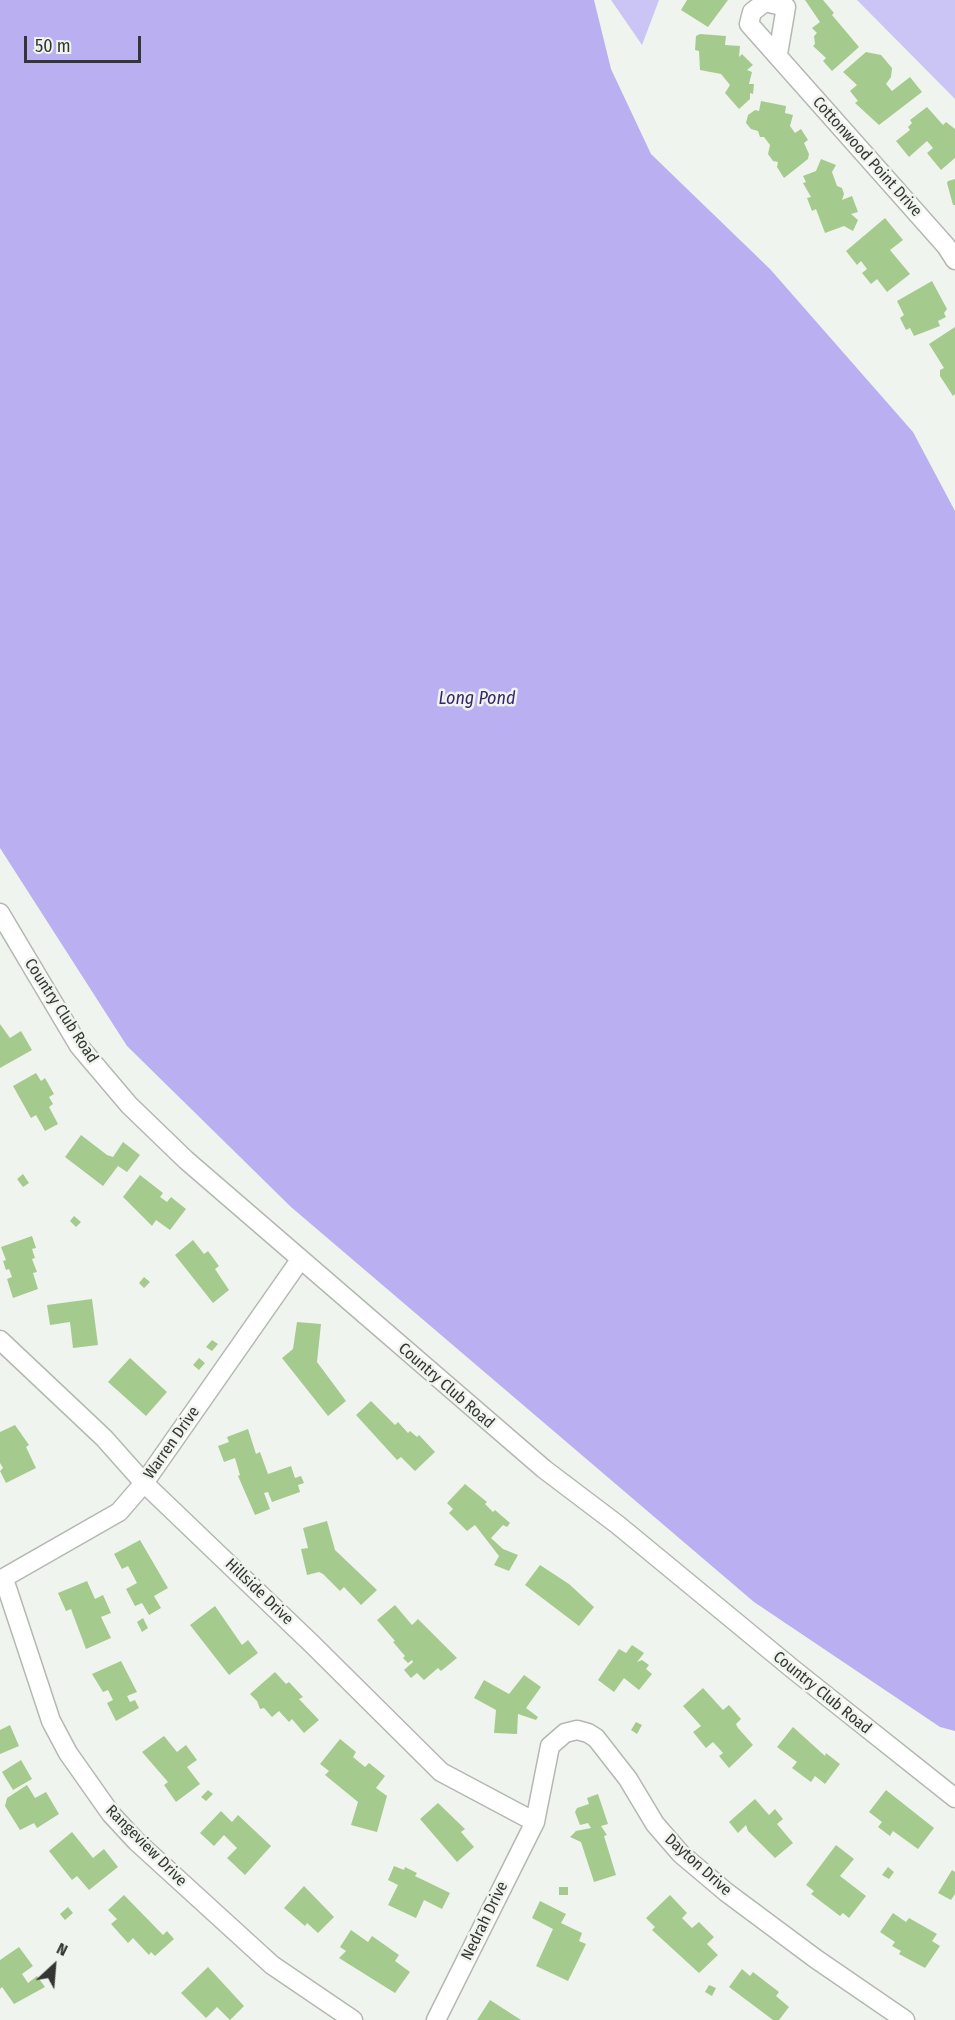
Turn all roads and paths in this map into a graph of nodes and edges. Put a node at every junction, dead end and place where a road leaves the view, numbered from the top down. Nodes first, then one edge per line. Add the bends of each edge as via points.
1 (778, 54) dead end
2 (955, 260) edge
3 (0, 913) edge
4 (300, 1260) junction
5 (0, 1340) edge
6 (144, 1483) junction
7 (2, 1580) edge
8 (955, 1798) edge
9 (535, 1822) junction
10 (353, 2020) edge
11 (436, 2020) edge
12 (905, 2020) edge

1 - 2 street, Cottonwood Point Drive
3 - 4 street, Country Club Road via 79,1046 129,1105
4 - 6 street, Warren Drive
4 - 8 street, Country Club Road via 544,1469
5 - 6 street, Hillside Drive via 104,1438
6 - 7 street, Warren Drive via 119,1512
6 - 9 street, Hillside Drive via 441,1773
7 - 10 street, Rangeview Drive via 51,1721 111,1814 272,1965
9 - 11 street, Nedrah Drive
9 - 12 street, Dayton Drive via 550,1746 565,1732 588,1733 628,1779 655,1824 681,1854 816,1959

